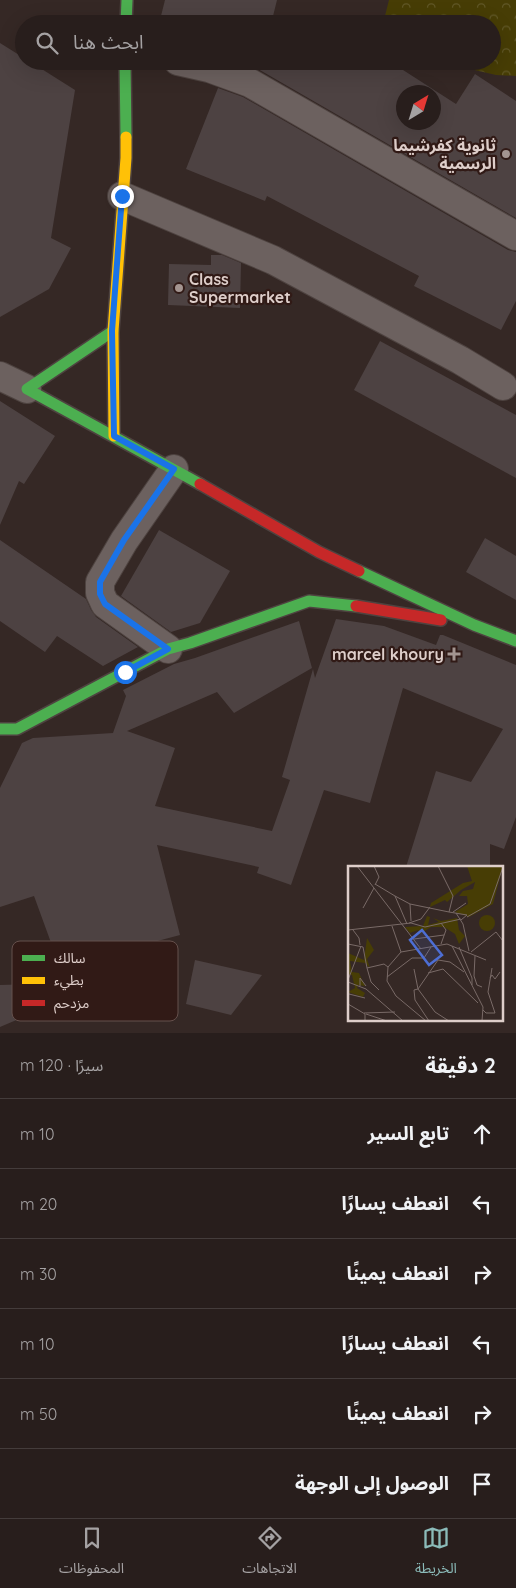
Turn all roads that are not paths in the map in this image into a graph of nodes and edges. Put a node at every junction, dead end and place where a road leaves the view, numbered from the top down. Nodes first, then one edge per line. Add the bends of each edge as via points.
1 (126, 0) edge
2 (126, 15) edge
3 (125, 70) edge
4 (214, 70) edge
5 (122, 196) junction
6 (516, 236) edge
7 (112, 331) junction
8 (0, 376) edge
9 (503, 386) dead end
10 (27, 389) junction
11 (114, 436) junction
12 (174, 469) junction
13 (474, 625) junction
14 (516, 641) edge
15 (168, 649) junction
16 (0, 729) edge

1 - 2 street
3 - 5 street via 126,158
4 - 6 street via 250,83
5 - 7 street
5 - 9 street via 273,260
7 - 10 street
7 - 11 street
8 - 10 street
10 - 11 street
11 - 12 street
12 - 13 street via 319,552
12 - 15 street via 124,540 100,582 100,594 105,604
13 - 14 street
13 - 15 street via 369,607 309,601
15 - 16 street via 17,729

